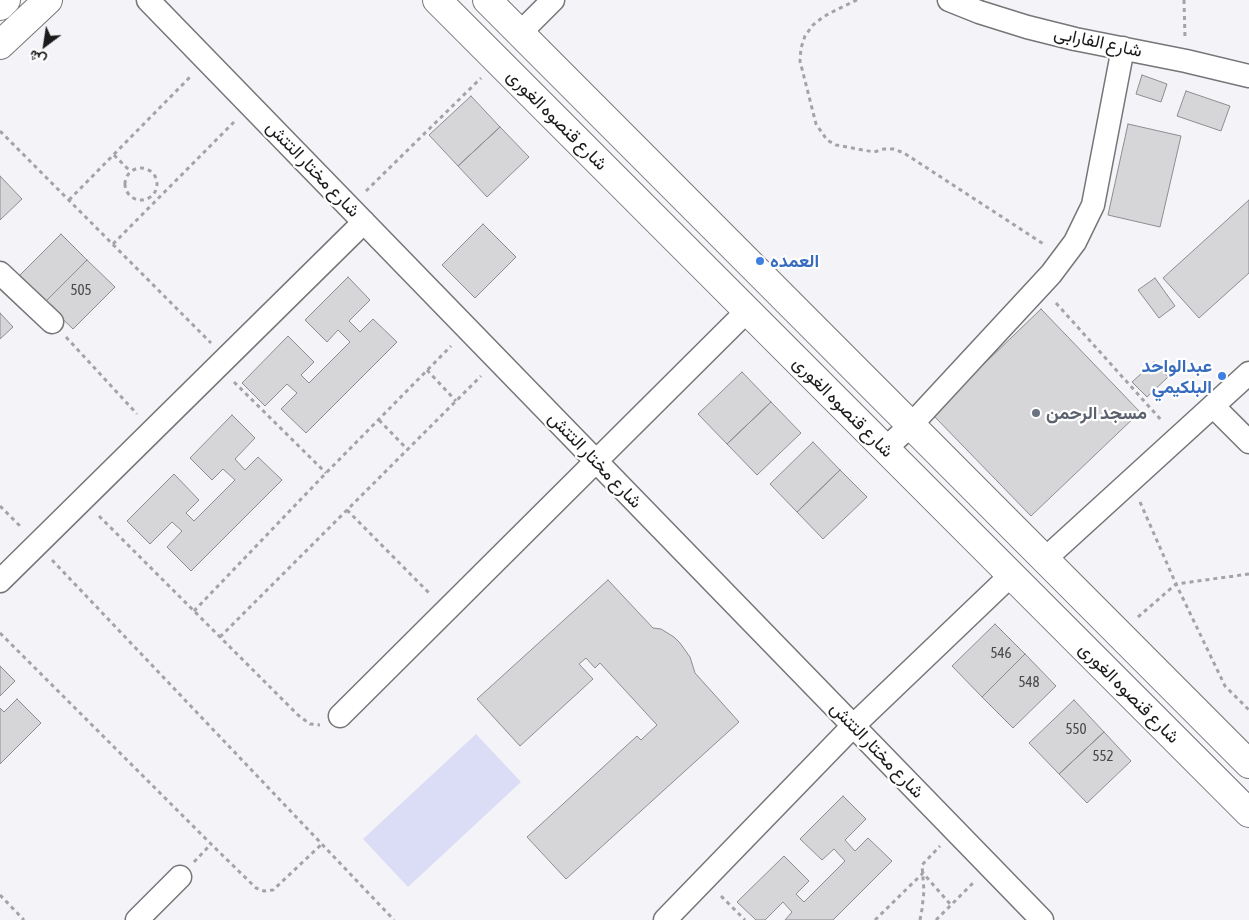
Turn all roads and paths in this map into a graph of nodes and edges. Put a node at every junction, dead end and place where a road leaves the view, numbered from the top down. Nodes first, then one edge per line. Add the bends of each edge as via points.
1 (6, 0) edge
2 (48, 0) edge
3 (148, 0) edge
4 (436, 0) edge
5 (488, 0) edge
6 (553, 0) edge
7 (857, 0) edge
8 (949, 0) edge
9 (1184, 0) edge
10 (0, 6) edge
11 (520, 33) junction
12 (0, 45) edge
13 (1123, 48) junction
14 (206, 60) junction
15 (1186, 61) junction
16 (498, 62) junction
17 (1249, 76) edge
18 (250, 106) junction
19 (0, 131) edge
20 (114, 155) junction
21 (131, 172) junction
22 (152, 196) junction
23 (69, 200) junction
24 (156, 200) junction
25 (356, 215) junction
26 (113, 244) junction
27 (1064, 258) junction
28 (0, 273) edge
29 (1040, 286) junction
30 (748, 311) junction
31 (52, 322) joint
32 (468, 329) junction
33 (497, 359) junction
34 (222, 362) junction
35 (427, 370) junction
36 (1249, 373) edge
37 (456, 401) junction
38 (1213, 406) junction
39 (379, 420) junction
40 (911, 424) junction
41 (152, 431) junction
42 (1178, 438) junction
43 (1249, 442) edge
44 (885, 449) junction
45 (408, 450) junction
46 (596, 462) junction
47 (326, 473) junction
48 (1131, 480) junction
49 (82, 500) junction
50 (0, 506) edge
51 (347, 510) junction
52 (37, 544) junction
53 (1045, 559) junction
54 (1249, 574) edge
55 (1011, 575) junction
56 (0, 581) edge
57 (1176, 584) junction
58 (446, 610) junction
59 (194, 611) junction
60 (0, 632) edge
61 (1119, 633) junction
62 (220, 637) junction
63 (1249, 710) edge
64 (340, 716) joint
65 (853, 726) junction
66 (1249, 764) edge
67 (1249, 813) edge
68 (322, 844) junction
69 (922, 865) dead end
70 (989, 866) junction
71 (923, 873) junction
72 (180, 877) dead end
73 (704, 880) junction
74 (0, 895) edge
75 (951, 905) junction
76 (24, 920) edge
77 (137, 920) edge
78 (394, 920) edge
79 (666, 920) edge
80 (745, 920) edge
81 (875, 920) edge
82 (920, 920) edge
83 (936, 920) edge
84 (1042, 920) edge

1 - 10 street
2 - 12 street
3 - 14 street, شارع مختار التتش
4 - 16 street, شارع قنصوه الغورى
5 - 11 street, شارع قنصوه الغورى
6 - 11 street
7 - 27 path via 813,25 801,48 800,61 816,124 827,140 836,145 874,152 894,149 904,153
8 - 13 street, شارع الفارابى via 1027,27
9 - 15 path
11 - 40 street, شارع قنصوه الغورى
13 - 15 street, شارع الفارابى
13 - 27 street via 1093,205 1076,242
14 - 18 street, شارع مختار التتش
14 - 20 path
15 - 17 street, شارع الفارابى
16 - 25 path
16 - 30 street, شارع قنصوه الغورى
18 - 24 path
18 - 25 street, شارع مختار التتش
19 - 23 path
20 - 21 path
20 - 23 path
21 - 22 path via 142,168 153,173 157,184
21 - 22 path via 125,183 130,194 141,200
22 - 24 path
23 - 26 path
24 - 26 path
25 - 32 street, شارع مختار التتش
25 - 34 street
26 - 34 path
27 - 29 street
28 - 31 street
29 - 40 street
29 - 42 path
30 - 44 street, شارع قنصوه الغورى
30 - 46 street
31 - 41 path
32 - 33 street, شارع مختار التتش
32 - 35 path
33 - 37 path
33 - 46 street, شارع مختار التتش
34 - 41 street
34 - 47 path
35 - 37 path
35 - 39 path
36 - 38 street
37 - 45 path
38 - 42 street
38 - 43 street
39 - 45 path
39 - 47 path
40 - 44 street
40 - 53 street, شارع قنصوه الغورى
41 - 49 street
42 - 48 street
44 - 55 street, شارع قنصوه الغورى
45 - 51 path
46 - 58 street
46 - 65 street, شارع مختار التتش
47 - 59 path
48 - 53 street
48 - 57 path
49 - 52 street
49 - 59 path
50 - 52 path
51 - 58 path
51 - 62 path
52 - 56 street
52 - 68 path
53 - 61 street, شارع قنصوه الغورى
54 - 57 path
55 - 65 street
55 - 67 street, شارع قنصوه الغورى
57 - 61 path
57 - 63 path via 1225,686
58 - 64 street
59 - 62 path
60 - 68 path via 256,888 273,890
61 - 66 street, شارع قنصوه الغورى
62 - 64 path via 310,724 326,725
65 - 70 street, شارع مختار التتش
65 - 73 street
68 - 78 path
69 - 71 path
70 - 75 path
70 - 84 street, شارع مختار التتش
71 - 75 path
71 - 81 path
71 - 82 path
72 - 77 street
73 - 79 street
73 - 80 path
74 - 76 path
75 - 83 path

